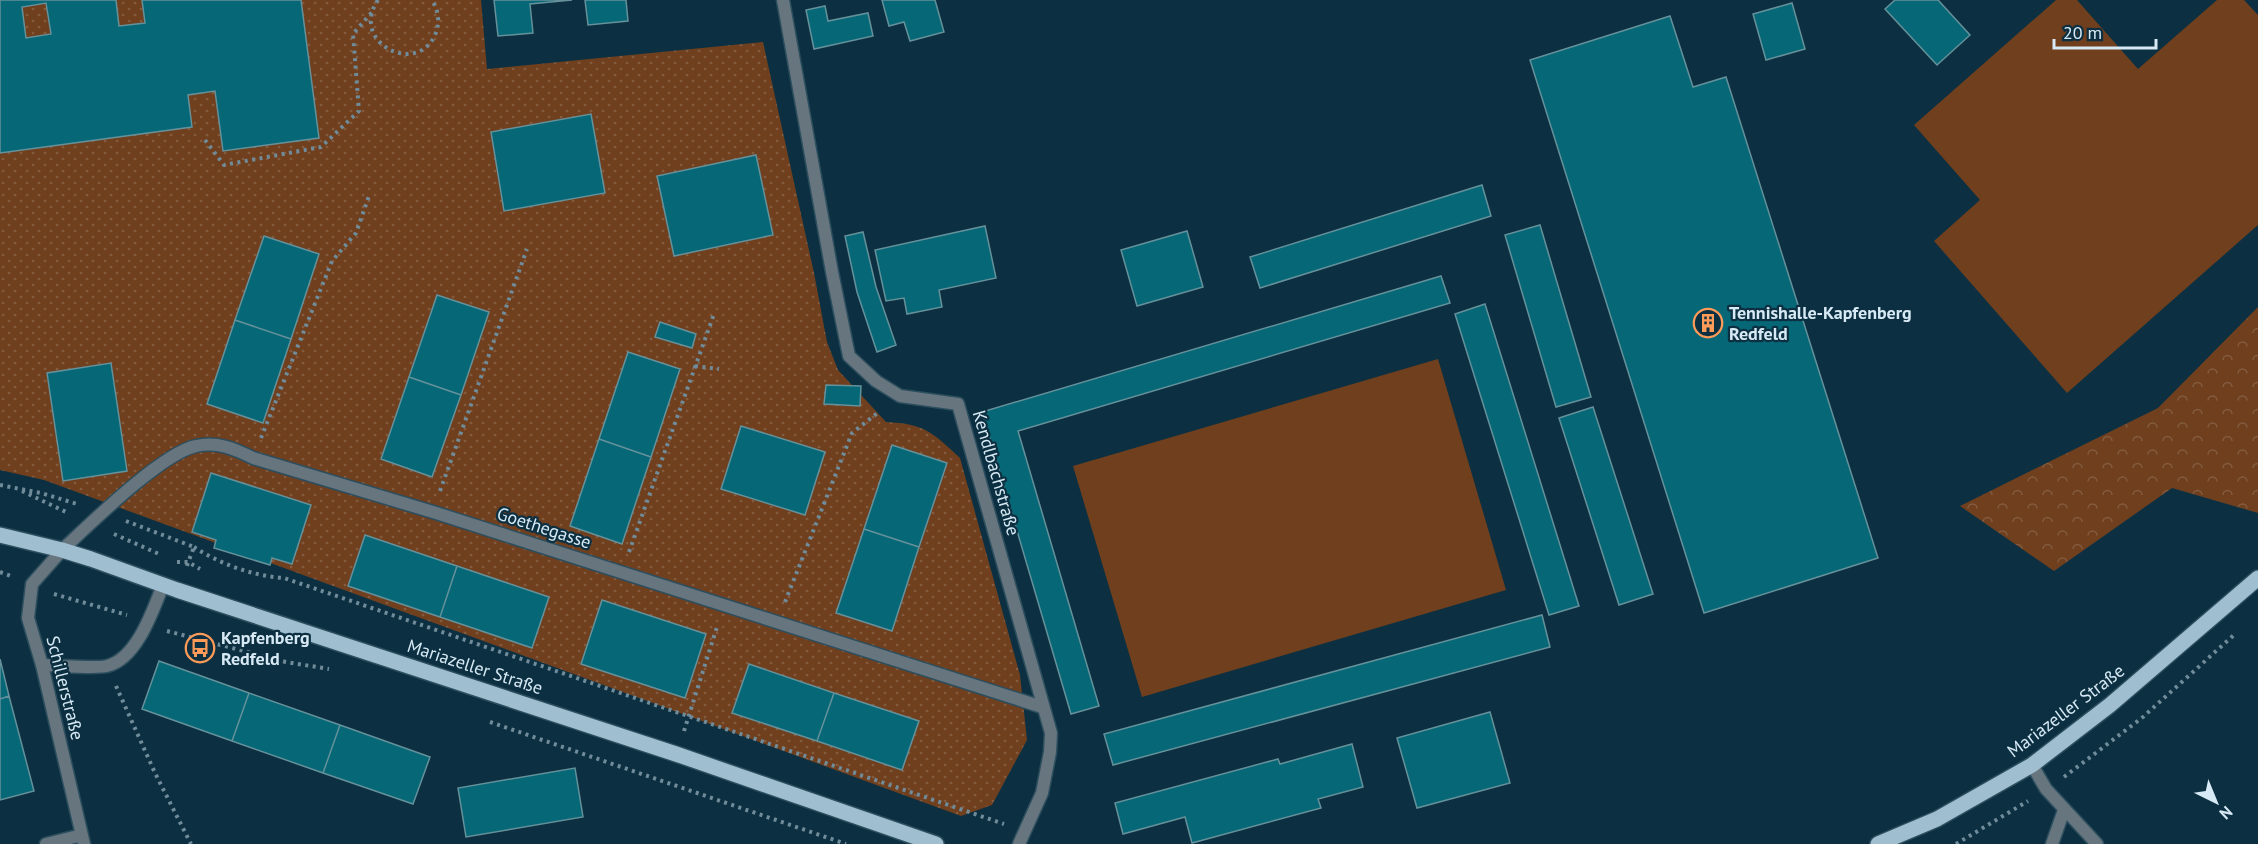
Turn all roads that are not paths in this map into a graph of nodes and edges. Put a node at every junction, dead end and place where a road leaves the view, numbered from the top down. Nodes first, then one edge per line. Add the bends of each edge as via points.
1 (783, 0) edge
2 (0, 535) edge
3 (62, 550) junction
4 (2258, 578) edge
5 (170, 588) junction
6 (42, 665) junction
7 (1042, 707) junction
8 (2032, 765) junction
9 (2064, 810) junction
10 (83, 840) edge
11 (46, 844) edge
12 (936, 844) edge
13 (1019, 844) edge
14 (1878, 844) edge
15 (2052, 844) edge
16 (2097, 844) edge

1 - 7 street, Kendlbachstraße via 849,357 900,396 958,404
2 - 3 main road, Mariazeller Straße
3 - 5 main road, Mariazeller Straße
3 - 6 street, Schillerstraße via 32,584 28,618
3 - 7 street, Goethegasse via 102,512 172,457 196,446 226,446 253,458
4 - 8 main road, Mariazeller Straße via 2110,705
5 - 6 street via 123,656 107,666
5 - 12 main road, Mariazeller Straße
6 - 10 street, Schillerstraße
7 - 13 street, Kendlbachstraße via 1051,733 1050,752 1042,793
8 - 9 street
8 - 14 main road, Mariazeller Straße via 1938,819
9 - 15 street
9 - 16 street
10 - 11 street

